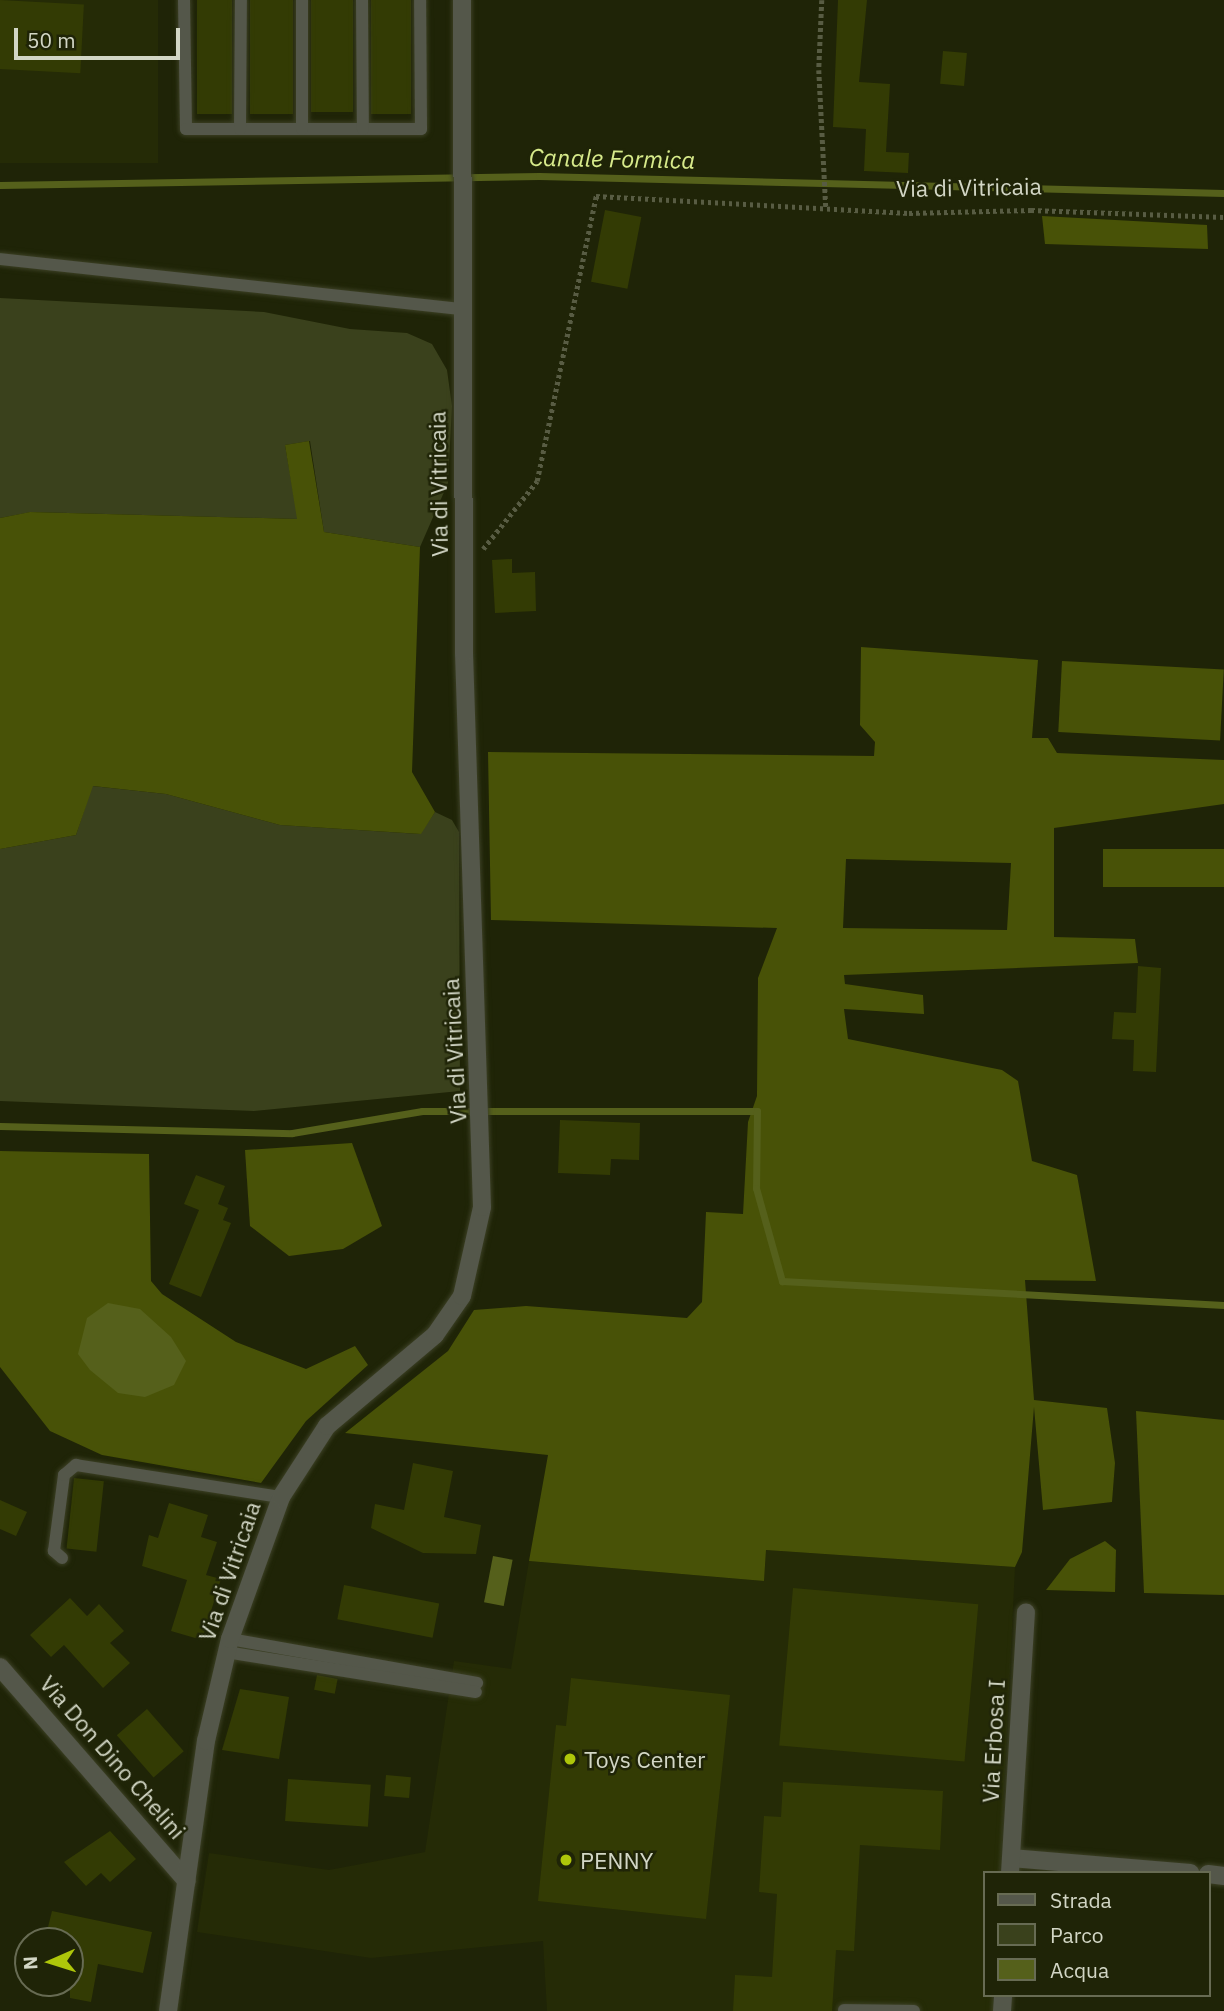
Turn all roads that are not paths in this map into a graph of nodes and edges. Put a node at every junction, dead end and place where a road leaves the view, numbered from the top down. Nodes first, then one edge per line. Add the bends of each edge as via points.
1 (184, 0) edge
2 (241, 0) edge
3 (302, 0) edge
4 (362, 0) edge
5 (420, 0) edge
6 (462, 0) edge
7 (240, 129) junction
8 (302, 129) junction
9 (363, 129) junction
10 (0, 259) edge
11 (461, 309) junction
12 (281, 1497) junction
13 (62, 1558) dead end
14 (1026, 1612) dead end
15 (228, 1646) junction
16 (0, 1667) edge
17 (476, 1688) dead end
18 (1011, 1865) edge
19 (1145, 1871) edge
20 (187, 1881) junction
21 (844, 2010) edge
22 (168, 2011) edge
23 (914, 2011) edge

1 - 7 lane via 186,129
2 - 7 lane
3 - 8 lane
4 - 9 lane
5 - 9 lane via 421,129
6 - 11 street, Via di Vitricaia
7 - 8 lane
8 - 9 lane
10 - 11 lane
11 - 12 street, Via di Vitricaia via 464,653 482,1207 462,1296 435,1335 327,1426
12 - 13 lane via 76,1465 64,1475 54,1551
12 - 15 street, Via di Vitricaia
14 - 18 street, Via Erbosa I
15 - 17 lane
15 - 20 street, Via di Vitricaia via 206,1741
16 - 20 street, Via Don Dino Chelini
18 - 19 street
20 - 22 street, Via di Vitricaia
21 - 23 lane

